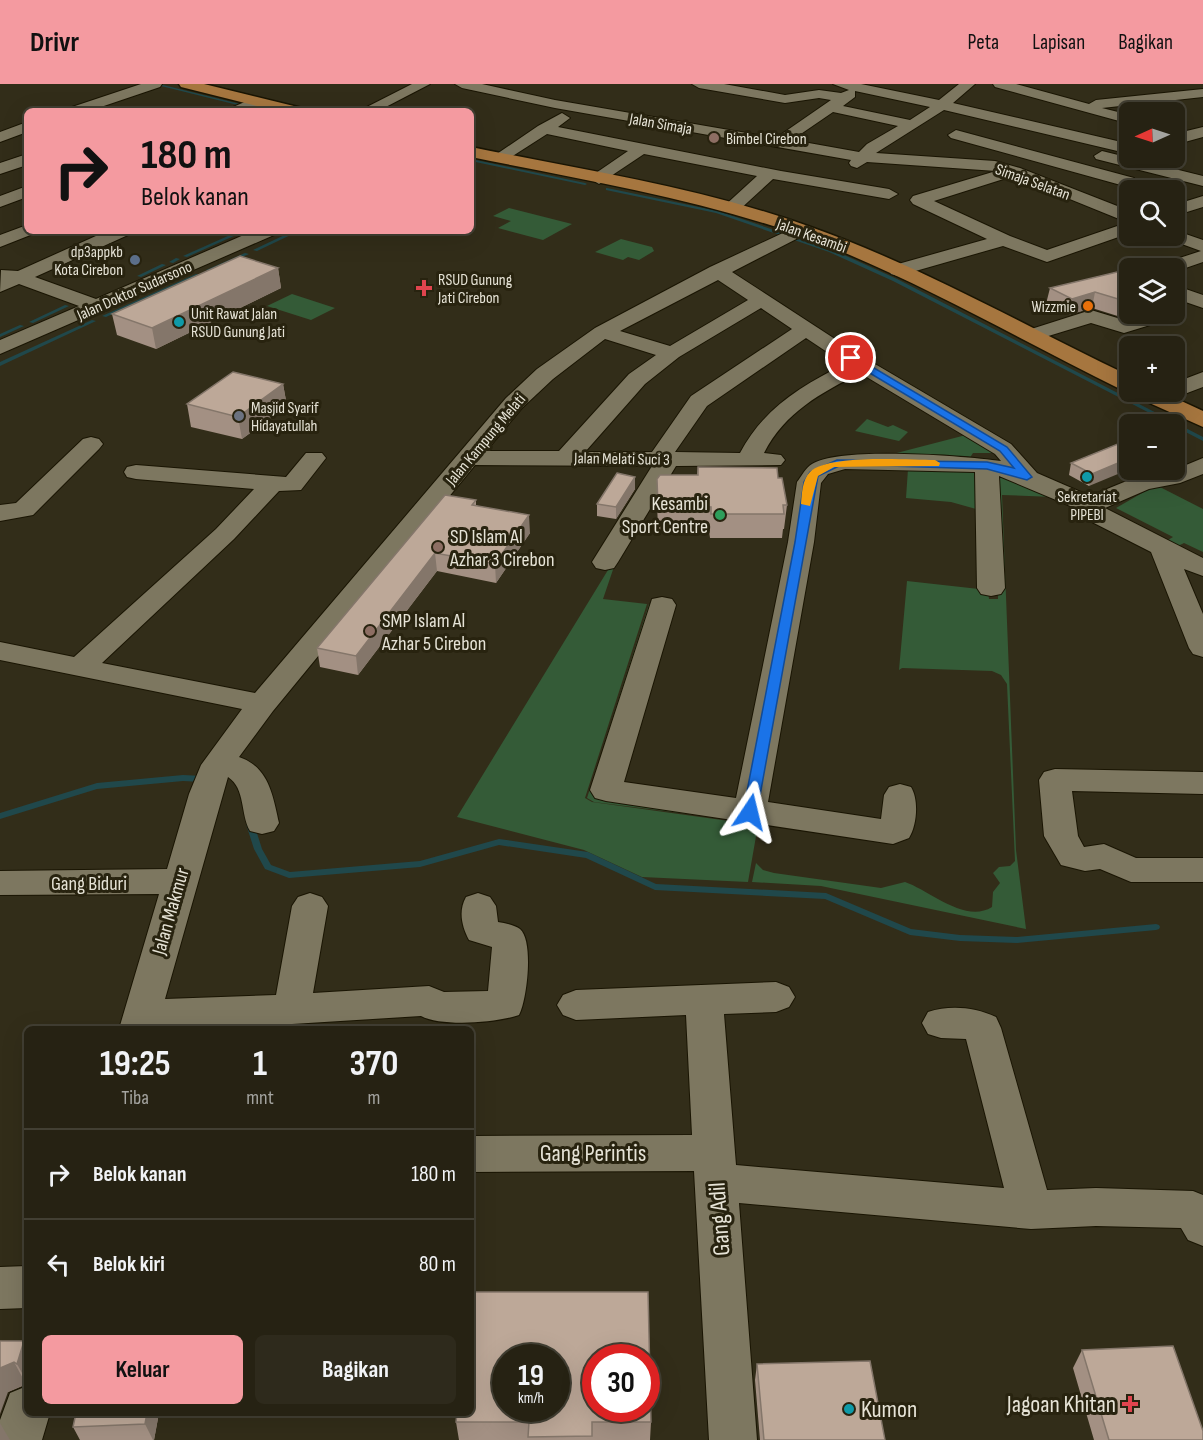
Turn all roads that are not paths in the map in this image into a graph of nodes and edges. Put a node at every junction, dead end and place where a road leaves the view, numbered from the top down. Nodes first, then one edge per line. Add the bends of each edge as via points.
1 (186, 84) edge
2 (423, 84) edge
3 (462, 84) edge
4 (781, 84) edge
5 (968, 84) edge
6 (1000, 84) edge
7 (153, 85) edge
8 (863, 86) edge
9 (1065, 87) dead end
10 (569, 88) dead end
11 (707, 88) edge
12 (1199, 90) edge
13 (842, 91) edge
14 (1020, 91) junction
15 (763, 95) junction
16 (1038, 96) junction
17 (610, 100) dead end
18 (542, 101) junction
19 (943, 104) junction
20 (245, 106) edge
21 (1075, 106) junction
22 (829, 107) junction
23 (84, 108) edge
24 (265, 108) edge
25 (372, 108) edge
26 (584, 109) junction
27 (929, 114) junction
28 (994, 115) junction
29 (1119, 118) edge
30 (1203, 119) edge
31 (1119, 121) edge
32 (1185, 121) edge
33 (913, 125) junction
34 (24, 129) edge
35 (543, 129) junction
36 (691, 129) junction
37 (1203, 132) edge
38 (1185, 134) edge
39 (956, 135) dead end
40 (1079, 135) junction
41 (1185, 136) edge
42 (0, 137) edge
43 (1203, 138) edge
44 (778, 143) junction
45 (1055, 143) junction
46 (642, 148) junction
47 (813, 150) junction
48 (1119, 151) edge
49 (662, 152) junction
50 (1119, 154) edge
51 (0, 155) edge
52 (480, 155) edge
53 (1032, 155) junction
54 (861, 158) junction
55 (24, 161) edge
56 (24, 161) edge
57 (1185, 162) edge
58 (1203, 166) edge
59 (1121, 168) edge
60 (1165, 168) edge
61 (0, 169) edge
62 (1008, 169) junction
63 (775, 175) junction
64 (1111, 178) junction
65 (599, 179) junction
66 (1120, 180) edge
67 (1203, 181) edge
68 (840, 185) junction
69 (24, 192) edge
70 (889, 194) dead end
71 (1185, 195) edge
72 (1203, 200) edge
73 (0, 202) edge
74 (1185, 207) edge
75 (731, 208) junction
76 (1119, 213) edge
77 (1119, 231) edge
78 (24, 232) edge
79 (115, 234) edge
80 (261, 234) edge
81 (791, 234) junction
82 (1185, 239) edge
83 (1004, 240) junction
84 (0, 242) edge
85 (1203, 246) edge
86 (1203, 256) edge
87 (1185, 262) edge
88 (898, 270) junction
89 (717, 271) junction
90 (6, 278) edge
91 (1185, 295) edge
92 (763, 299) junction
93 (1202, 302) edge
94 (98, 306) junction
95 (1185, 307) edge
96 (1134, 324) edge
97 (807, 328) junction
98 (602, 332) junction
99 (1032, 335) junction
100 (0, 348) edge
101 (672, 353) junction
102 (861, 364) junction
103 (1119, 379) edge
104 (1203, 380) edge
105 (1185, 386) edge
106 (1176, 402) edge
107 (1203, 420) edge
108 (91, 444) dead end
109 (314, 458) dead end
110 (470, 458) junction
111 (567, 458) junction
112 (664, 459) junction
113 (748, 460) junction
114 (773, 460) dead end
115 (987, 465) junction
116 (1203, 465) edge
117 (136, 472) dead end
118 (1027, 477) junction
119 (272, 484) junction
120 (1088, 506) junction
121 (0, 513) edge
122 (1162, 547) junction
123 (604, 562) dead end
124 (1203, 568) edge
125 (991, 588) dead end
126 (662, 605) dead end
127 (1203, 648) edge
128 (0, 651) edge
129 (81, 666) junction
130 (262, 704) junction
131 (214, 773) junction
132 (1203, 783) edge
133 (900, 795) dead end
134 (750, 812) junction
135 (262, 823) dead end
136 (1203, 870) edge
137 (178, 881) junction
138 (0, 883) edge
139 (310, 906) dead end
140 (478, 906) dead end
141 (776, 997) dead end
142 (704, 999) junction
143 (576, 1005) dead end
144 (292, 1009) junction
145 (140, 1022) edge
146 (941, 1023) dead end
147 (474, 1154) edge
148 (715, 1168) junction
149 (1031, 1210) junction
150 (1198, 1218) edge
151 (24, 1287) edge
152 (0, 1288) edge
153 (25, 1416) edge
154 (18, 1440) edge
155 (733, 1440) edge

1 - 20 main road
2 - 25 street
3 - 18 street, Jalan Simaja
4 - 15 street
5 - 19 street
6 - 14 street
7 - 23 street
8 - 13 street
8 - 19 street
9 - 14 street
10 - 18 street
11 - 15 street
12 - 21 street
13 - 15 street via 785,99
13 - 22 street
14 - 16 street
16 - 21 street
16 - 28 street
17 - 26 street
18 - 26 street, Jalan Simaja
19 - 27 street
19 - 28 street
20 - 24 main road
21 - 29 street
22 - 33 street
22 - 44 street
26 - 35 street
26 - 36 street, Jalan Simaja
27 - 33 street
27 - 45 street
28 - 40 street
30 - 32 street
31 - 40 street
33 - 54 street
34 - 42 street
35 - 46 street
35 - 52 street
36 - 44 street, Jalan Simaja
36 - 49 street
37 - 38 street
39 - 53 street
40 - 48 street
41 - 43 street
44 - 47 street, Jalan Simaja
45 - 50 street
45 - 53 street
46 - 49 street
46 - 65 street
47 - 54 street, Jalan Simaja
47 - 63 street
49 - 63 street
51 - 55 street
52 - 65 main road, Jalan Kesambi
53 - 62 street
53 - 64 street
54 - 62 street, Simaja Selatan via 980,163
54 - 68 street
56 - 61 street
57 - 58 street
59 - 64 street
60 - 67 street
62 - 76 street, Simaja Selatan
62 - 83 street via 918,199
63 - 68 street
63 - 75 street
64 - 66 street
65 - 75 main road, Jalan Kesambi
68 - 70 street
69 - 73 street
71 - 72 street
72 - 74 street
75 - 81 main road, Jalan Kesambi
77 - 83 street via 1050,256
78 - 84 street
79 - 90 street
80 - 94 street, Jalan Doktor Sudarsono
81 - 88 main road, Jalan Kesambi
81 - 89 street, Jalan Kampung Melati
82 - 85 street
83 - 88 street
86 - 87 street
88 - 99 main road, Jalan Kesambi
89 - 92 street
89 - 98 street, Jalan Kampung Melati
90 - 94 street
91 - 93 street
92 - 97 street
92 - 101 street
93 - 95 street
94 - 100 street, Jalan Doktor Sudarsono
96 - 99 street via 1124,327 1091,316
97 - 102 street
97 - 112 street via 699,401
98 - 101 street
98 - 110 street, Jalan Kampung Melati via 521,395
99 - 103 main road, Jalan Kesambi
101 - 111 street via 627,389
102 - 113 street via 779,411
102 - 118 street via 1003,449
104 - 105 street
106 - 107 main road
108 - 121 street via 24,510
109 - 119 street via 295,483
110 - 111 street, Jalan Melati Suci 3
110 - 130 street, Jalan Kampung Melati
111 - 112 street, Jalan Melati Suci 3
112 - 113 street, Jalan Melati Suci 3
112 - 123 street
113 - 114 street, Jalan Melati Suci 3
115 - 118 street
115 - 125 street
115 - 134 street via 844,462 813,474
116 - 120 street via 1171,478 1143,483
117 - 119 street
118 - 120 street
119 - 129 street via 225,534
120 - 122 street via 1101,517
122 - 124 street
122 - 127 street
126 - 134 street via 606,790
128 - 129 street
129 - 130 street
130 - 131 street, Jalan Kampung Melati
131 - 135 street via 244,770 252,780
131 - 137 street, Jalan Makmur
132 - 136 street via 1055,780 1061,836 1073,857 1104,856 1131,870
133 - 134 street via 895,832
137 - 138 street, Gang Biduri
137 - 145 street, Jalan Makmur
139 - 144 street
140 - 144 street via 482,931 510,941 506,1005 436,1007 429,1001
141 - 142 street
142 - 143 street
142 - 148 street, Gang Adil
144 - 145 street
146 - 149 street via 974,1024 982,1028
147 - 148 street, Gang Perintis
148 - 149 street, Gang Perintis
148 - 155 street, Gang Adil
149 - 150 street, Gang Perintis via 1096,1207
151 - 152 street
153 - 154 street

